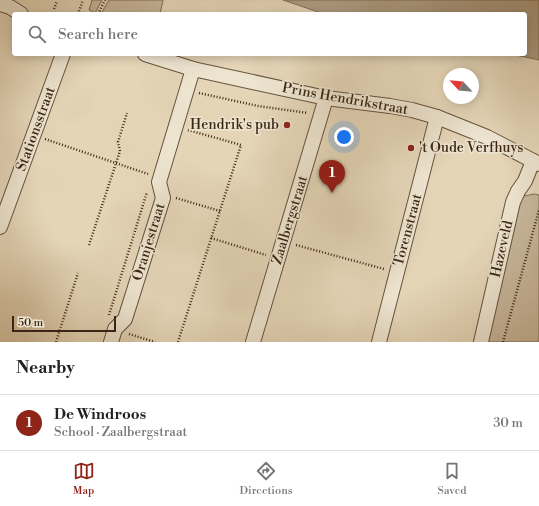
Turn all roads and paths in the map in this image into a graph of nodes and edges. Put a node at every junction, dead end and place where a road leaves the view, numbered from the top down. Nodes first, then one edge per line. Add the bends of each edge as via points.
1 (83, 0) edge
2 (105, 0) edge
3 (57, 1) edge
4 (0, 4) edge
5 (54, 9) dead end
6 (18, 12) edge
7 (79, 12) edge
8 (99, 12) edge
9 (62, 56) edge
10 (151, 56) edge
11 (193, 69) junction
12 (187, 90) junction
13 (326, 98) junction
14 (127, 113) dead end
15 (321, 115) junction
16 (437, 117) junction
17 (176, 126) junction
18 (34, 135) junction
19 (536, 162) edge
20 (116, 163) junction
21 (160, 178) junction
22 (148, 191) dead end
23 (162, 194) junction
24 (539, 210) edge
25 (220, 211) junction
26 (0, 227) edge
27 (211, 238) junction
28 (284, 242) junction
29 (89, 245) dead end
30 (279, 258) junction
31 (397, 272) junction
32 (78, 273) dead end
33 (111, 330) edge
34 (56, 342) edge
35 (155, 342) edge
36 (178, 342) edge
37 (253, 342) edge
38 (378, 342) edge
39 (481, 342) edge
40 (503, 342) edge

1 - 7 path
2 - 8 path
3 - 5 path
4 - 6 street
9 - 18 street, Stationsstraat
10 - 11 street, Prins Hendrikstraat
11 - 12 street, Oranjestraat
11 - 13 street, Prins Hendrikstraat
12 - 15 path via 258,106
12 - 17 street, Oranjestraat
13 - 15 street, Zaalbergstraat
13 - 16 street, Prins Hendrikstraat via 390,106
14 - 20 path via 118,142 120,151
15 - 28 street, Zaalbergstraat
16 - 19 street, Prins Hendrikstraat via 487,137
16 - 31 street, Torenstraat
17 - 21 street, Oranjestraat
17 - 25 path via 241,145
18 - 20 path
18 - 26 street, Stationsstraat
19 - 39 street, Hazeveld via 513,202
20 - 21 path
20 - 29 path
21 - 23 street, Oranjestraat
22 - 33 path
23 - 25 path
23 - 33 street, Oranjestraat via 163,198 126,319
24 - 40 path
25 - 27 path
27 - 30 path
27 - 36 path
28 - 30 street, Zaalbergstraat
28 - 31 path
30 - 37 street, Zaalbergstraat
31 - 38 street, Torenstraat
32 - 34 path
33 - 35 path

